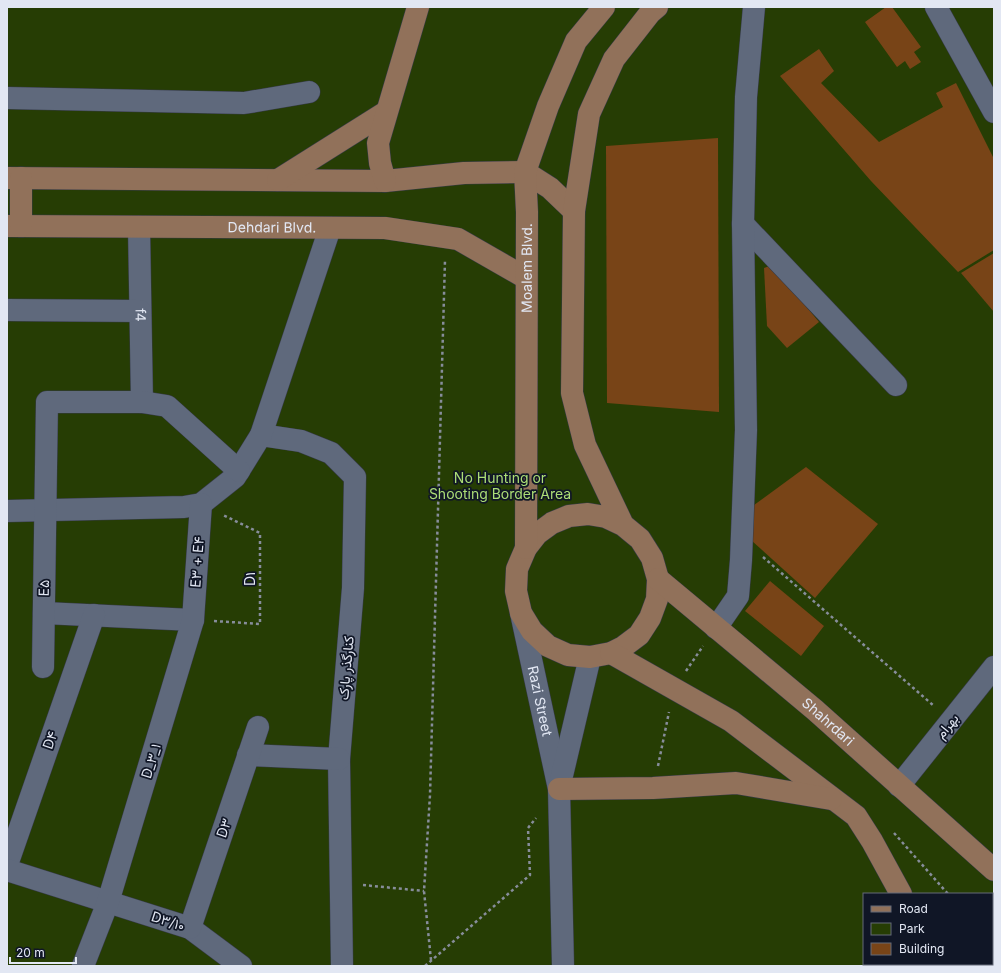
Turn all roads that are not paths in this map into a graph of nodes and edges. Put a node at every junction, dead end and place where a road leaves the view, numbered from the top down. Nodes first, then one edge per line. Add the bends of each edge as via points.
1 (418, 7) edge
2 (604, 7) edge
3 (657, 7) edge
4 (754, 7) edge
5 (936, 7) edge
6 (309, 92) dead end
7 (7, 98) edge
8 (386, 112) junction
9 (994, 112) edge
10 (525, 172) junction
11 (14, 178) edge
12 (278, 180) junction
13 (386, 181) junction
14 (574, 210) junction
15 (743, 224) junction
16 (14, 226) edge
17 (139, 227) junction
18 (330, 228) junction
19 (526, 278) junction
20 (7, 310) edge
21 (140, 311) junction
22 (896, 385) dead end
23 (142, 402) junction
24 (261, 434) junction
25 (239, 471) junction
26 (201, 504) junction
27 (45, 510) junction
28 (7, 511) edge
29 (623, 524) junction
30 (526, 548) junction
31 (658, 579) junction
32 (44, 613) junction
33 (520, 613) junction
34 (94, 615) junction
35 (193, 620) junction
36 (716, 628) junction
37 (611, 653) junction
38 (590, 657) junction
39 (43, 666) dead end
40 (994, 667) edge
41 (258, 727) dead end
42 (248, 755) junction
43 (339, 759) junction
44 (899, 786) junction
45 (559, 789) junction
46 (834, 799) junction
47 (7, 865) edge
48 (7, 870) edge
49 (994, 870) edge
50 (900, 893) edge
51 (108, 902) junction
52 (190, 928) junction
53 (83, 966) edge
54 (241, 966) edge
55 (342, 966) edge
56 (563, 966) edge

1 - 8 main road
2 - 10 main road, Moalem Blvd. via 576,41 548,106
3 - 14 main road via 614,59 589,114
4 - 15 street via 746,97
5 - 9 street
6 - 7 street via 244,103
8 - 12 main road
8 - 13 main road via 378,143 380,163
10 - 13 main road via 464,173
10 - 14 main road via 550,188
10 - 19 main road, Moalem Blvd.
11 - 12 main road
11 - 16 main road
12 - 13 main road
14 - 29 main road via 572,393 585,445
15 - 22 street
15 - 36 street via 746,430 742,539 738,596
16 - 17 main road, Dehdari Blvd.
17 - 18 main road, Dehdari Blvd.
17 - 21 street, f4
18 - 19 main road, Dehdari Blvd. via 385,228 458,239
18 - 24 street
19 - 30 main road, Moalem Blvd.
20 - 21 street
21 - 23 street, f4
23 - 25 street via 167,406
23 - 27 street, E۵ via 47,402
24 - 25 street
24 - 43 street, کنارگذر پارک via 301,441 331,453 355,477 353,588
25 - 26 street
26 - 27 street via 184,507
26 - 35 street, E۳ + E۴
27 - 28 street
27 - 32 street, E۵
29 - 30 main road via 606,517 588,514 569,516 552,523 537,534
29 - 31 main road via 640,539 652,558
30 - 33 main road via 517,569 516,591
31 - 36 main road, Shahrdari
31 - 37 main road via 657,599 650,618 638,635
32 - 34 street
32 - 39 street, E۵
33 - 38 main road via 532,631 548,646 568,655
33 - 45 street, Razi Street
34 - 35 street
34 - 47 street, D۴
35 - 51 street, D_۳_۱
36 - 44 main road, Shahrdari via 815,710
37 - 38 main road
37 - 46 main road via 731,721
38 - 45 street, Razi Street
40 - 44 street, بهرام
41 - 42 street, D۳
42 - 43 street
42 - 52 street, D۳
43 - 55 street, کنارگذر پارک
44 - 49 main road, Shahrdari
45 - 46 main road via 653,788 736,783
45 - 56 street, Razi Street
46 - 50 main road via 856,816
48 - 51 street, D۳/۱۰
51 - 52 street, D۳/۱۰
51 - 53 street, D_۳_۱
52 - 54 street, D۳/۱۰

